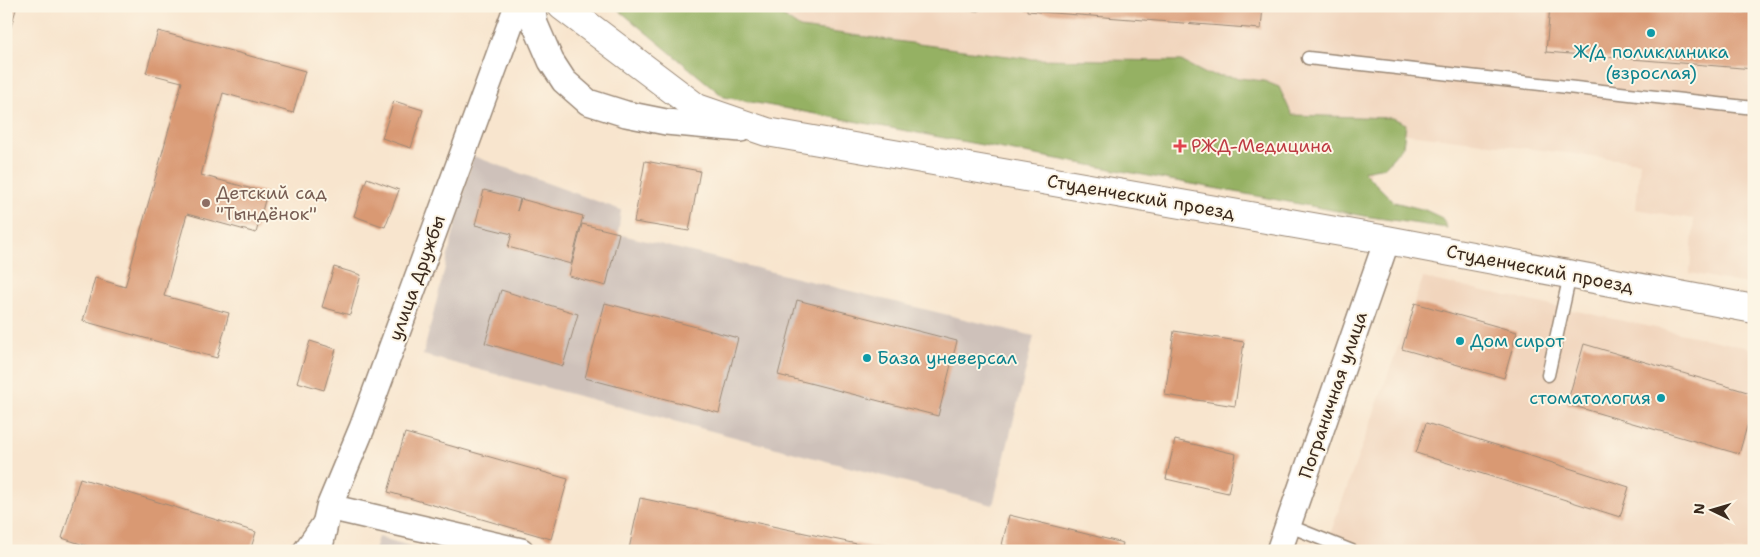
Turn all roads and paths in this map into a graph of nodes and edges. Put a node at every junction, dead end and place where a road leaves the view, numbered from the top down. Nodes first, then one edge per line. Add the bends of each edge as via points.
1 (517, 6) edge
2 (532, 6) edge
3 (562, 6) edge
4 (1308, 58) dead end
5 (1754, 108) edge
6 (767, 132) junction
7 (1387, 240) junction
8 (1570, 275) junction
9 (1754, 309) edge
10 (1548, 376) dead end
11 (329, 507) junction
12 (1287, 526) junction
13 (298, 551) edge
14 (320, 551) edge
15 (521, 551) edge
16 (1279, 551) edge
17 (1352, 551) edge

1 - 11 street, улица Дружбы via 362,428
2 - 6 street via 535,24 551,61 564,81 588,102 666,122
3 - 6 street, Студенческий проезд via 697,108
4 - 5 lane
6 - 7 street, Студенческий проезд
7 - 8 street, Студенческий проезд
7 - 12 street, Пограничная улица
8 - 9 street, Студенческий проезд
8 - 10 lane
11 - 13 lane
11 - 14 street, улица Дружбы
11 - 15 street
12 - 16 street, Пограничная улица
12 - 17 lane

